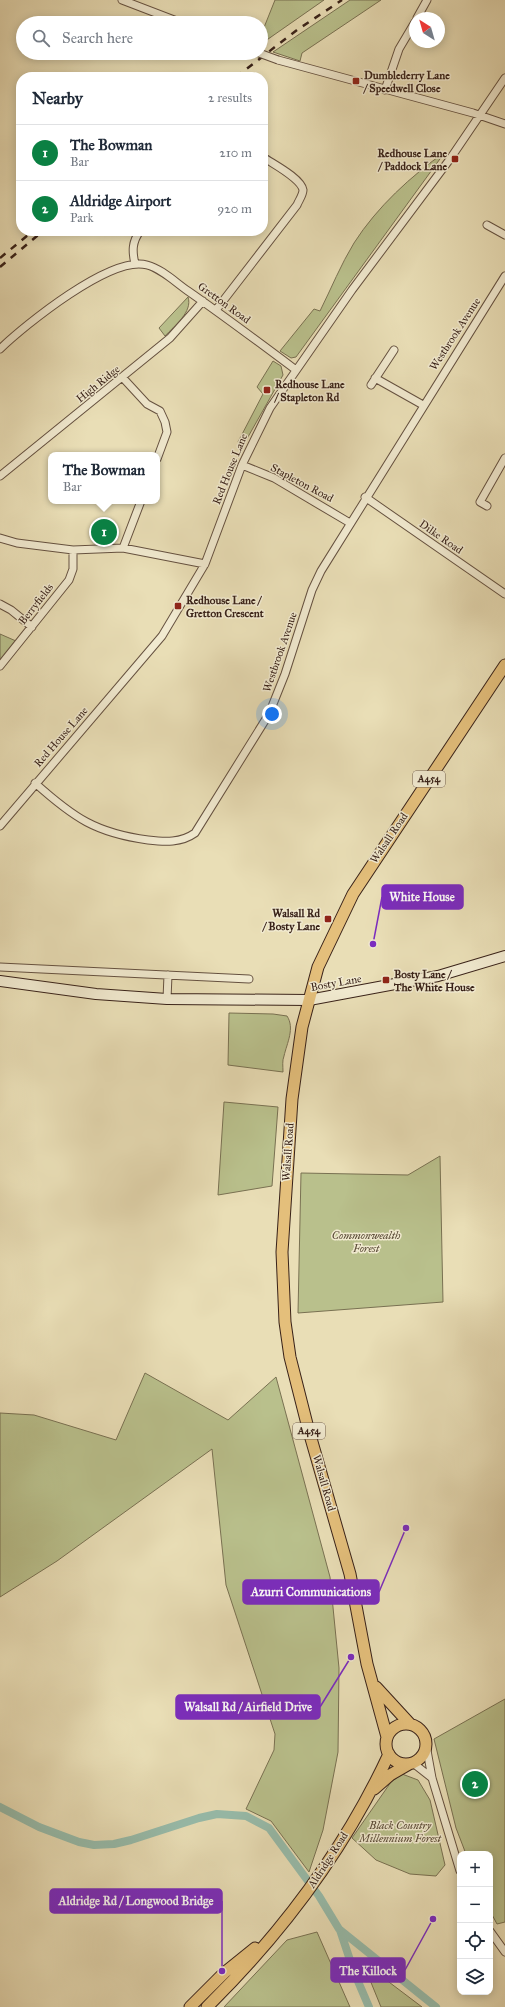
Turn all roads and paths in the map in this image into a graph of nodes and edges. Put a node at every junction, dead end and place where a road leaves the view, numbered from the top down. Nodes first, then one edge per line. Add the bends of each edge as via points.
1 (122, 0) edge
2 (427, 0) edge
3 (420, 12) edge
4 (164, 16) edge
5 (409, 32) edge
6 (268, 56) edge
7 (505, 78) edge
8 (385, 90) junction
9 (479, 116) junction
10 (505, 124) edge
11 (268, 160) edge
12 (487, 225) dead end
13 (505, 235) edge
14 (137, 236) edge
15 (135, 264) junction
16 (505, 276) edge
17 (203, 301) junction
18 (216, 310) junction
19 (0, 349) edge
20 (394, 350) dead end
21 (296, 370) junction
22 (123, 378) junction
23 (423, 405) junction
24 (160, 452) edge
25 (505, 458) edge
26 (242, 465) junction
27 (0, 476) edge
28 (365, 497) junction
29 (140, 504) edge
30 (487, 506) dead end
31 (350, 522) junction
32 (0, 538) edge
33 (123, 548) junction
34 (73, 550) junction
35 (205, 564) junction
36 (505, 594) edge
37 (0, 604) edge
38 (32, 627) junction
39 (505, 665) edge
40 (0, 666) edge
41 (35, 783) junction
42 (0, 826) edge
43 (505, 956) edge
44 (0, 967) edge
45 (168, 975) junction
46 (248, 979) dead end
47 (0, 981) edge
48 (167, 998) junction
49 (309, 1000) junction
50 (374, 1685) junction
51 (410, 1724) junction
52 (387, 1737) junction
53 (426, 1745) junction
54 (389, 1754) junction
55 (411, 1763) junction
56 (432, 1778) junction
57 (372, 1791) junction
58 (457, 1861) edge
59 (280, 1927) junction
60 (493, 1935) edge
61 (505, 1952) edge
62 (190, 2007) edge
63 (207, 2007) edge

1 - 4 street
2 - 3 street
5 - 8 street via 399,49
6 - 8 street, bridge
7 - 9 street, Red House Lane
8 - 9 street
9 - 10 street
9 - 21 street, Red House Lane via 450,160 352,290
11 - 18 street via 298,181 303,189 302,195
12 - 13 street
14 - 15 street via 132,252
15 - 17 street, Gretton Road via 147,265 160,271
15 - 19 street via 117,269 85,284 57,301
16 - 23 street, Westbrook Avenue
17 - 18 street, Gretton Road
17 - 22 street, High Ridge via 170,338
18 - 21 street, Gretton Road
20 - 23 street via 373,382
21 - 26 street, Red House Lane via 270,408
22 - 24 street via 146,404 160,411 167,432
22 - 27 street, High Ridge
23 - 28 street, Westbrook Avenue
25 - 30 street via 480,502
26 - 31 street, Stapleton Road via 274,478
26 - 35 street, Red House Lane
28 - 31 street, Westbrook Avenue
28 - 36 street, Dilke Road
29 - 33 street
31 - 41 street, Westbrook Avenue via 320,571 269,714 195,833 179,841 121,837 81,819
32 - 34 street via 17,543
33 - 34 street
33 - 35 street
34 - 38 street, Berryfields via 73,569 69,580
35 - 41 street, Red House Lane via 162,636
37 - 38 street
38 - 40 street, Berryfields
39 - 49 main road, Walsall Road / A454 via 353,894 321,958
41 - 42 street, Red House Lane
43 - 49 main road, Bosty Lane via 438,976
44 - 45 street
45 - 46 street via 230,982
45 - 48 street
47 - 48 main road, Bosty Lane via 96,994
48 - 49 main road, Bosty Lane via 281,1002
49 - 50 main road, Walsall Road / A454 via 296,1060 292,1099 282,1252 285,1322 290,1357 350,1574 367,1664
50 - 51 main road, Walsall Road / A454
50 - 52 main road, Walsall Road / A454
51 - 52 main road via 398,1726
51 - 53 main road via 422,1732
52 - 54 main road
53 - 55 main road via 423,1755
53 - 56 street
54 - 55 main road via 398,1763
54 - 57 main road, Aldridge Road
55 - 56 street
55 - 57 main road, Aldridge Road via 390,1775
56 - 58 street
57 - 59 main road, Aldridge Road via 307,1893
59 - 62 main road, Aldridge Road via 224,1973
59 - 63 main road, Aldridge Road via 231,1984
60 - 61 street

